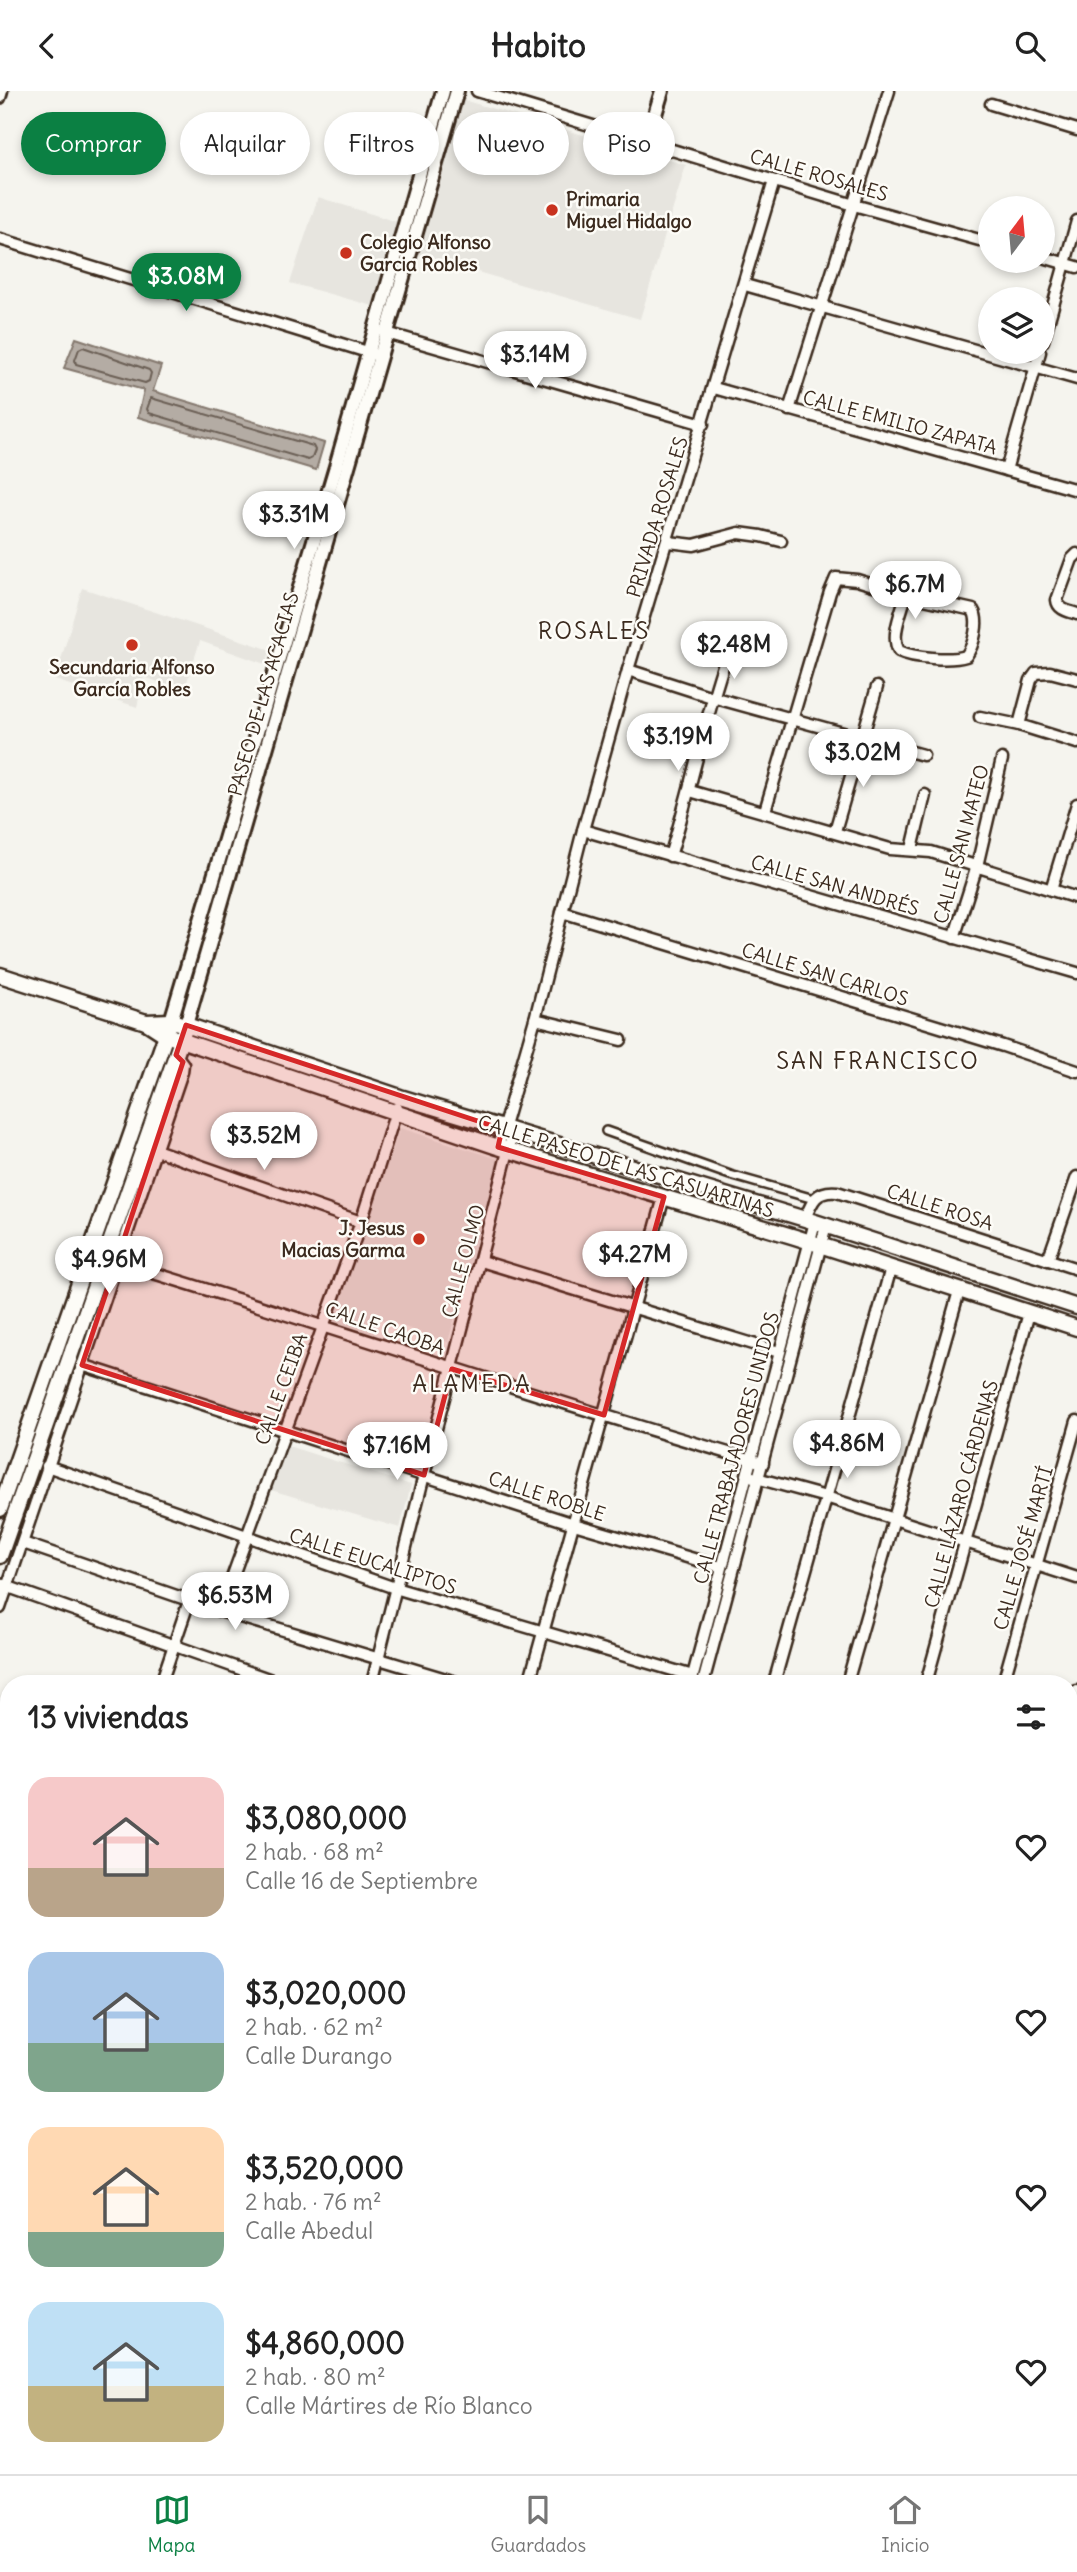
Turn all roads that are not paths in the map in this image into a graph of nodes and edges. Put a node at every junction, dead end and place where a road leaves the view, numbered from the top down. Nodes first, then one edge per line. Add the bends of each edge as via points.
1 (2, 91) edge
2 (443, 91) edge
3 (457, 91) edge
4 (477, 91) edge
5 (662, 91) edge
6 (889, 91) edge
7 (0, 98) edge
8 (991, 104) dead end
9 (656, 112) edge
10 (583, 123) edge
11 (1077, 130) edge
12 (675, 151) edge
13 (774, 181) junction
14 (854, 205) junction
15 (1077, 221) edge
16 (0, 239) edge
17 (978, 240) edge
18 (1055, 261) edge
19 (1065, 264) junction
20 (1077, 267) edge
21 (745, 285) junction
22 (1055, 299) edge
23 (821, 308) junction
24 (381, 331) junction
25 (375, 354) junction
26 (1037, 364) edge
27 (1036, 367) junction
28 (1077, 379) edge
29 (714, 388) junction
30 (789, 410) junction
31 (703, 424) junction
32 (1006, 470) junction
33 (1077, 490) edge
34 (781, 541) dead end
35 (668, 542) junction
36 (1077, 554) edge
37 (906, 595) junction
38 (1077, 614) edge
39 (727, 654) dead end
40 (628, 670) junction
41 (1077, 679) edge
42 (877, 687) dead end
43 (712, 697) junction
44 (980, 717) dead end
45 (790, 719) junction
46 (1019, 725) junction
47 (863, 738) junction
48 (1077, 743) edge
49 (923, 755) dead end
50 (1002, 759) dead end
51 (690, 791) junction
52 (925, 795) dead end
53 (1077, 804) edge
54 (765, 811) junction
55 (583, 830) junction
56 (835, 831) junction
57 (912, 849) junction
58 (670, 856) junction
59 (977, 866) junction
60 (1051, 890) junction
61 (1077, 898) edge
62 (562, 912) junction
63 (954, 938) junction
64 (1077, 973) edge
65 (0, 975) edge
66 (535, 1019) junction
67 (186, 1025) junction
68 (169, 1028) junction
69 (181, 1040) junction
70 (621, 1040) dead end
71 (176, 1055) junction
72 (1077, 1072) edge
73 (400, 1097) junction
74 (396, 1114) junction
75 (508, 1130) junction
76 (606, 1131) dead end
77 (503, 1148) junction
78 (156, 1150) junction
79 (1077, 1177) edge
80 (664, 1197) junction
81 (814, 1213) junction
82 (361, 1222) junction
83 (815, 1244) junction
84 (1048, 1260) junction
85 (481, 1261) junction
86 (117, 1262) junction
87 (891, 1268) junction
88 (1077, 1269) edge
89 (959, 1291) junction
90 (635, 1307) junction
91 (1077, 1307) edge
92 (1028, 1313) junction
93 (323, 1324) junction
94 (1077, 1328) edge
95 (779, 1352) junction
96 (82, 1365) junction
97 (452, 1369) junction
98 (604, 1415) junction
99 (1077, 1421) edge
100 (285, 1431) junction
101 (750, 1459) junction
102 (763, 1463) junction
103 (47, 1466) junction
104 (424, 1475) junction
105 (746, 1475) junction
106 (759, 1478) junction
107 (826, 1497) junction
108 (0, 1509) edge
109 (895, 1519) junction
110 (574, 1524) junction
111 (247, 1538) junction
112 (3, 1539) edge
113 (966, 1541) junction
114 (23, 1542) junction
115 (0, 1556) edge
116 (16, 1562) junction
117 (1038, 1564) junction
118 (721, 1567) junction
119 (1077, 1578) edge
120 (4, 1585) edge
121 (396, 1588) junction
122 (189, 1601) junction
123 (0, 1608) edge
124 (220, 1611) junction
125 (544, 1632) junction
126 (174, 1645) junction
127 (379, 1660) junction
128 (163, 1675) edge
129 (258, 1675) edge
130 (374, 1675) edge
131 (431, 1675) edge
132 (531, 1675) edge
133 (677, 1675) edge
134 (693, 1675) edge
135 (705, 1675) edge
136 (776, 1675) edge
137 (849, 1675) edge
138 (928, 1675) edge
139 (1005, 1675) edge

1 - 7 street
2 - 24 street, PASEO DE LAS ACACIAS
3 - 24 street, PASEO DE LAS ACACIAS
4 - 10 street, CALLE ROSALES
5 - 9 street
6 - 14 street
8 - 11 street
12 - 13 street, CALLE ROSALES
13 - 14 street, CALLE ROSALES
13 - 21 street, PRIVADA ROSALES
14 - 17 street, CALLE ROSALES
14 - 23 street
15 - 19 street
16 - 25 street
18 - 19 street
19 - 20 street
19 - 22 street
21 - 23 street
21 - 29 street, PRIVADA ROSALES
23 - 27 street
23 - 30 street
24 - 25 street, PASEO DE LAS ACACIAS
24 - 31 street
25 - 67 street, PASEO DE LAS ACACIAS
25 - 68 street, PASEO DE LAS ACACIAS
26 - 27 street
27 - 28 street
27 - 32 street
29 - 30 street, CALLE EMILIO ZAPATA
29 - 31 street, PRIVADA ROSALES
30 - 32 street, CALLE EMILIO ZAPATA
31 - 35 street, PRIVADA ROSALES
32 - 33 street, CALLE EMILIO ZAPATA
34 - 35 street via 739,533 694,545
35 - 40 street, PRIVADA ROSALES
36 - 38 street via 1057,600 1059,607
37 - 37 street via 972,610 977,617 966,656 918,656 899,651 896,635
37 - 45 street via 836,578
39 - 43 street
40 - 43 street
40 - 55 street, PRIVADA ROSALES
41 - 46 street via 1037,673
42 - 47 street
43 - 45 street
43 - 51 street
44 - 46 street
45 - 47 street
45 - 54 street
46 - 48 street
47 - 49 street
47 - 56 street
50 - 59 street, CALLE SAN MATEO
51 - 54 street
51 - 58 street
52 - 57 street
53 - 60 street
54 - 56 street
55 - 58 street, CALLE SAN ANDRÉS
55 - 62 street, PRIVADA ROSALES
56 - 57 street via 890,849
57 - 59 street
58 - 63 street, CALLE SAN ANDRÉS
59 - 60 street
59 - 63 street, CALLE SAN MATEO
60 - 61 street
62 - 66 street, PRIVADA ROSALES
62 - 72 street, CALLE SAN CARLOS
63 - 64 street, CALLE SAN ANDRÉS
65 - 68 main road
66 - 70 street
66 - 75 street, PRIVADA ROSALES
67 - 68 main road, CALLE PASEO DE LAS CASUARINAS
67 - 69 main road
67 - 73 main road, CALLE PASEO DE LAS CASUARINAS
68 - 69 main road, CALLE PASEO DE LAS CASUARINAS
68 - 108 main road
69 - 71 main road
69 - 74 main road, CALLE PASEO DE LAS CASUARINAS
71 - 78 street via 183,1064 182,1072
71 - 112 main road
73 - 74 street, CALLE CEIBA
73 - 75 main road, CALLE PASEO DE LAS CASUARINAS
74 - 77 main road, CALLE PASEO DE LAS CASUARINAS
74 - 82 street, CALLE CEIBA
75 - 77 street, CALLE OLMO
75 - 81 main road, CALLE PASEO DE LAS CASUARINAS
76 - 81 street via 730,1175
77 - 80 main road, CALLE PASEO DE LAS CASUARINAS
77 - 85 street, CALLE OLMO
78 - 82 street
78 - 86 street
79 - 84 street
80 - 83 main road, CALLE PASEO DE LAS CASUARINAS
80 - 90 street
81 - 83 street, CALLE TRABAJADORES UNIDOS
81 - 84 street, CALLE ROSA via 824,1192 837,1192
81 - 91 main road, CALLE PASEO DE LAS CASUARINAS
82 - 93 street, CALLE CEIBA
83 - 87 main road, CALLE PASEO DE LAS CASUARINAS
83 - 95 street, CALLE TRABAJADORES UNIDOS
83 - 102 street, CALLE TRABAJADORES UNIDOS
84 - 88 street, CALLE ROSA
85 - 90 street
85 - 97 street, CALLE OLMO
86 - 93 street, CALLE CAOBA
86 - 96 street
87 - 89 main road, CALLE PASEO DE LAS CASUARINAS
87 - 107 street
89 - 92 main road, CALLE PASEO DE LAS CASUARINAS
89 - 109 street
90 - 95 street
90 - 98 street
92 - 94 main road, CALLE PASEO DE LAS CASUARINAS
92 - 113 street, CALLE LÁZARO CÁRDENAS
93 - 97 street, CALLE CAOBA
93 - 100 street, CALLE CEIBA
95 - 101 street, CALLE TRABAJADORES UNIDOS
96 - 100 street, CALLE ROBLE
96 - 103 street
97 - 98 street, CALLE CAOBA
97 - 104 street, CALLE OLMO
98 - 101 street, CALLE CAOBA
98 - 110 street
99 - 117 street, CALLE JOSÉ MARTÍ
100 - 104 street, CALLE ROBLE
100 - 111 street, CALLE CEIBA
101 - 102 street, CALLE CAOBA
101 - 105 street, CALLE TRABAJADORES UNIDOS
102 - 106 street, CALLE TRABAJADORES UNIDOS
103 - 111 street, CALLE EUCALIPTOS
103 - 114 street
104 - 110 street, CALLE ROBLE
104 - 121 street, CALLE OLMO
105 - 106 street
105 - 118 street, CALLE TRABAJADORES UNIDOS
106 - 107 street
106 - 135 street, CALLE TRABAJADORES UNIDOS
107 - 109 street
107 - 136 street
109 - 113 street
109 - 137 street
110 - 118 street, CALLE ROBLE
110 - 125 street
111 - 121 street, CALLE EUCALIPTOS
111 - 124 street, CALLE CEIBA
112 - 115 main road
113 - 117 street
113 - 138 street, CALLE LÁZARO CÁRDENAS
114 - 116 street
114 - 122 street
115 - 116 street
116 - 120 street
117 - 119 street
117 - 139 street, CALLE JOSÉ MARTÍ
118 - 134 street, CALLE TRABAJADORES UNIDOS
120 - 123 street
120 - 126 street
121 - 125 street, CALLE EUCALIPTOS
121 - 127 street, CALLE OLMO
122 - 124 street
122 - 126 street
124 - 127 street
125 - 132 street
125 - 133 street, CALLE EUCALIPTOS
126 - 128 street
126 - 129 street
127 - 130 street, CALLE OLMO
127 - 131 street

